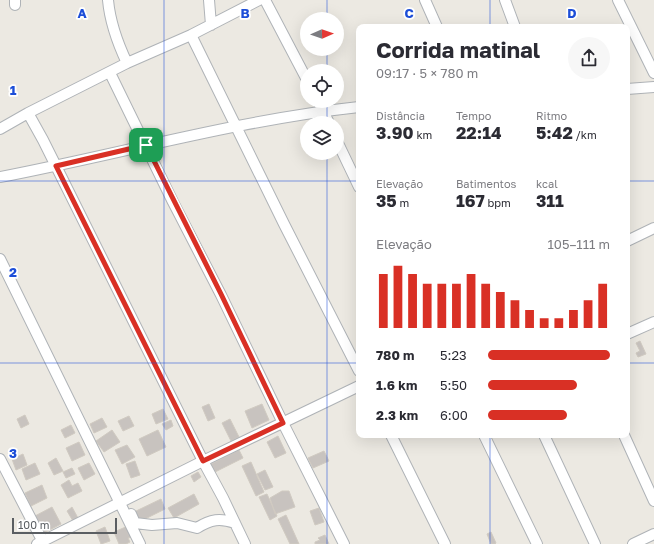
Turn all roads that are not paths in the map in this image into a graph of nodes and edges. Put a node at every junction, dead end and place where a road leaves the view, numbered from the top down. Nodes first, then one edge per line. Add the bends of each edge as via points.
1 (108, 0) edge
2 (209, 0) edge
3 (259, 0) edge
4 (265, 0) edge
5 (426, 0) edge
6 (505, 0) edge
7 (618, 0) edge
8 (436, 24) edge
9 (514, 24) edge
10 (630, 24) edge
11 (630, 24) edge
12 (211, 25) junction
13 (191, 35) junction
14 (127, 63) junction
15 (300, 67) edge
16 (110, 73) junction
17 (654, 73) edge
18 (654, 87) edge
19 (630, 89) edge
20 (356, 106) edge
21 (322, 108) edge
22 (323, 111) junction
23 (28, 113) junction
24 (326, 116) edge
25 (237, 127) junction
26 (0, 129) edge
27 (146, 145) junction
28 (344, 156) edge
29 (56, 166) junction
30 (0, 176) edge
31 (356, 181) edge
32 (654, 228) edge
33 (630, 240) edge
34 (0, 259) edge
35 (654, 322) edge
36 (630, 333) edge
37 (356, 365) edge
38 (356, 387) edge
39 (283, 423) junction
40 (392, 438) edge
41 (485, 438) edge
42 (545, 438) edge
43 (625, 438) edge
44 (0, 459) edge
45 (203, 461) junction
46 (654, 501) edge
47 (121, 505) junction
48 (235, 523) junction
49 (654, 534) edge
50 (41, 543) edge
51 (140, 544) edge
52 (245, 544) edge
53 (344, 544) edge
54 (445, 544) edge
55 (537, 544) edge
56 (595, 544) edge
57 (634, 544) edge

1 - 14 street
2 - 12 street
3 - 12 street
4 - 15 street
5 - 8 street
6 - 9 street
7 - 10 street
11 - 17 street
12 - 13 street
13 - 14 street
13 - 25 street
14 - 16 street
16 - 23 street
16 - 27 street
18 - 19 street
20 - 22 street
21 - 22 street
22 - 24 street
22 - 25 street
23 - 26 street
23 - 29 street
25 - 27 street
25 - 37 street
27 - 29 street
27 - 39 street
28 - 31 street
29 - 30 street
29 - 45 street
32 - 33 street
34 - 47 street
35 - 36 street
38 - 39 street
39 - 45 street
39 - 53 street
40 - 54 street
41 - 55 street
42 - 56 street
43 - 46 street
44 - 50 street
45 - 47 street
45 - 48 street
47 - 48 street via 127,507 136,523 177,523 197,528 210,521 224,520
47 - 50 street
47 - 51 street
48 - 52 street
49 - 57 street

